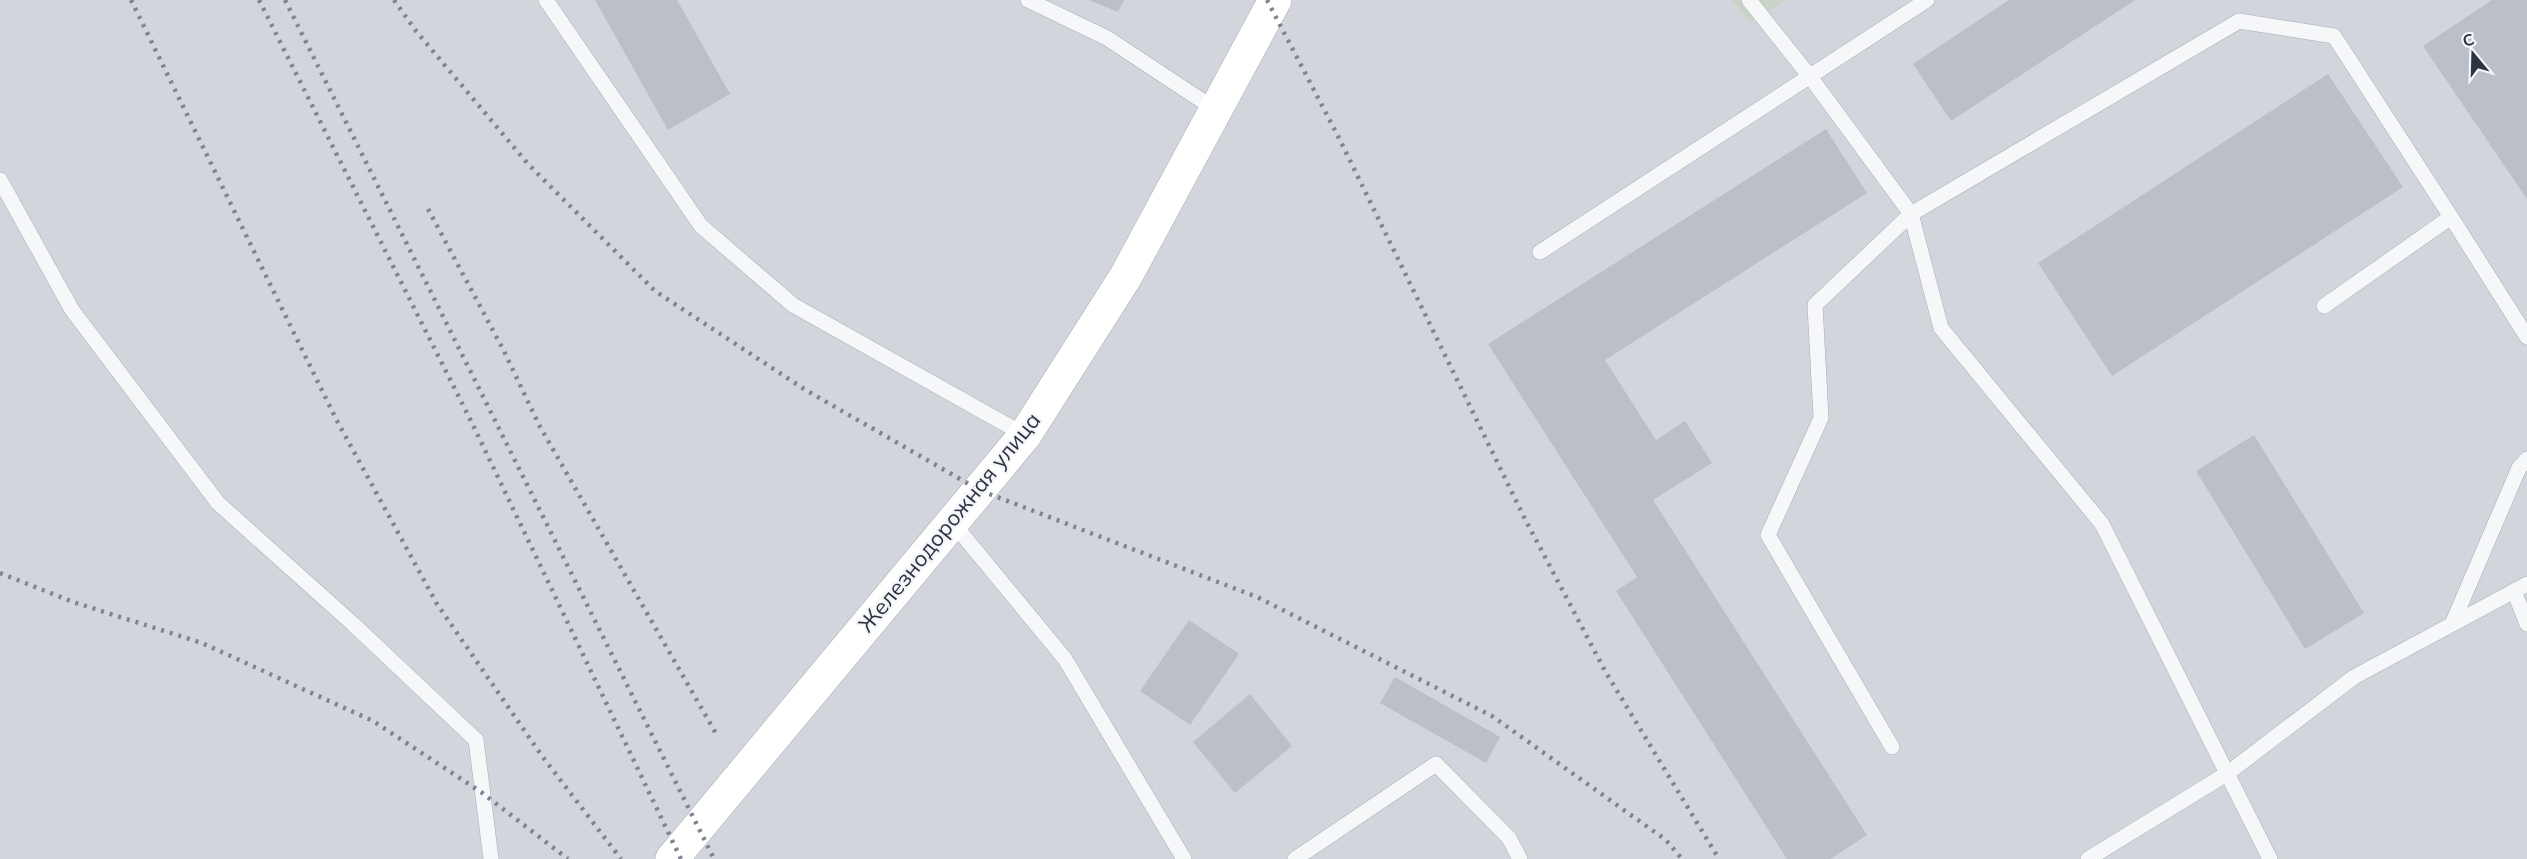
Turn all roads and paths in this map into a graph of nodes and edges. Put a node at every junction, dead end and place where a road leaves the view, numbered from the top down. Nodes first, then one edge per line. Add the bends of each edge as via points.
1 (546, 0) edge
2 (1028, 0) edge
3 (1275, 0) edge
4 (1749, 0) edge
5 (1927, 0) edge
6 (1811, 78) junction
7 (1216, 110) junction
8 (0, 180) edge
9 (1911, 214) junction
10 (2451, 218) junction
11 (1540, 252) dead end
12 (2324, 306) dead end
13 (2527, 337) edge
14 (1025, 435) junction
15 (2527, 459) edge
16 (952, 522) junction
17 (2520, 587) edge
18 (2453, 622) junction
19 (2527, 624) edge
20 (1892, 747) dead end
21 (2228, 773) junction
22 (491, 859) edge
23 (672, 859) edge
24 (1184, 859) edge
25 (1295, 859) edge
26 (1520, 859) edge
27 (2088, 859) edge
28 (2270, 859) edge

1 - 14 lane via 701,226 794,305
2 - 7 lane via 1107,38
3 - 7 street, Железнодорожная улица
4 - 6 lane
5 - 6 lane
6 - 9 lane
6 - 11 lane
7 - 14 street, Железнодорожная улица via 1126,276
8 - 22 lane via 72,310 218,503 476,740
9 - 10 lane via 2239,21 2334,36
9 - 20 lane via 1815,305 1821,418 1768,535
9 - 21 lane via 1941,328 2102,524
10 - 12 lane
10 - 13 lane
14 - 16 street, Железнодорожная улица
15 - 18 lane via 2519,468
16 - 23 street, Железнодорожная улица
16 - 24 lane via 1065,659
17 - 18 lane
17 - 19 lane
18 - 21 lane via 2354,677
21 - 27 lane
21 - 28 lane
25 - 26 lane via 1436,764 1509,838

